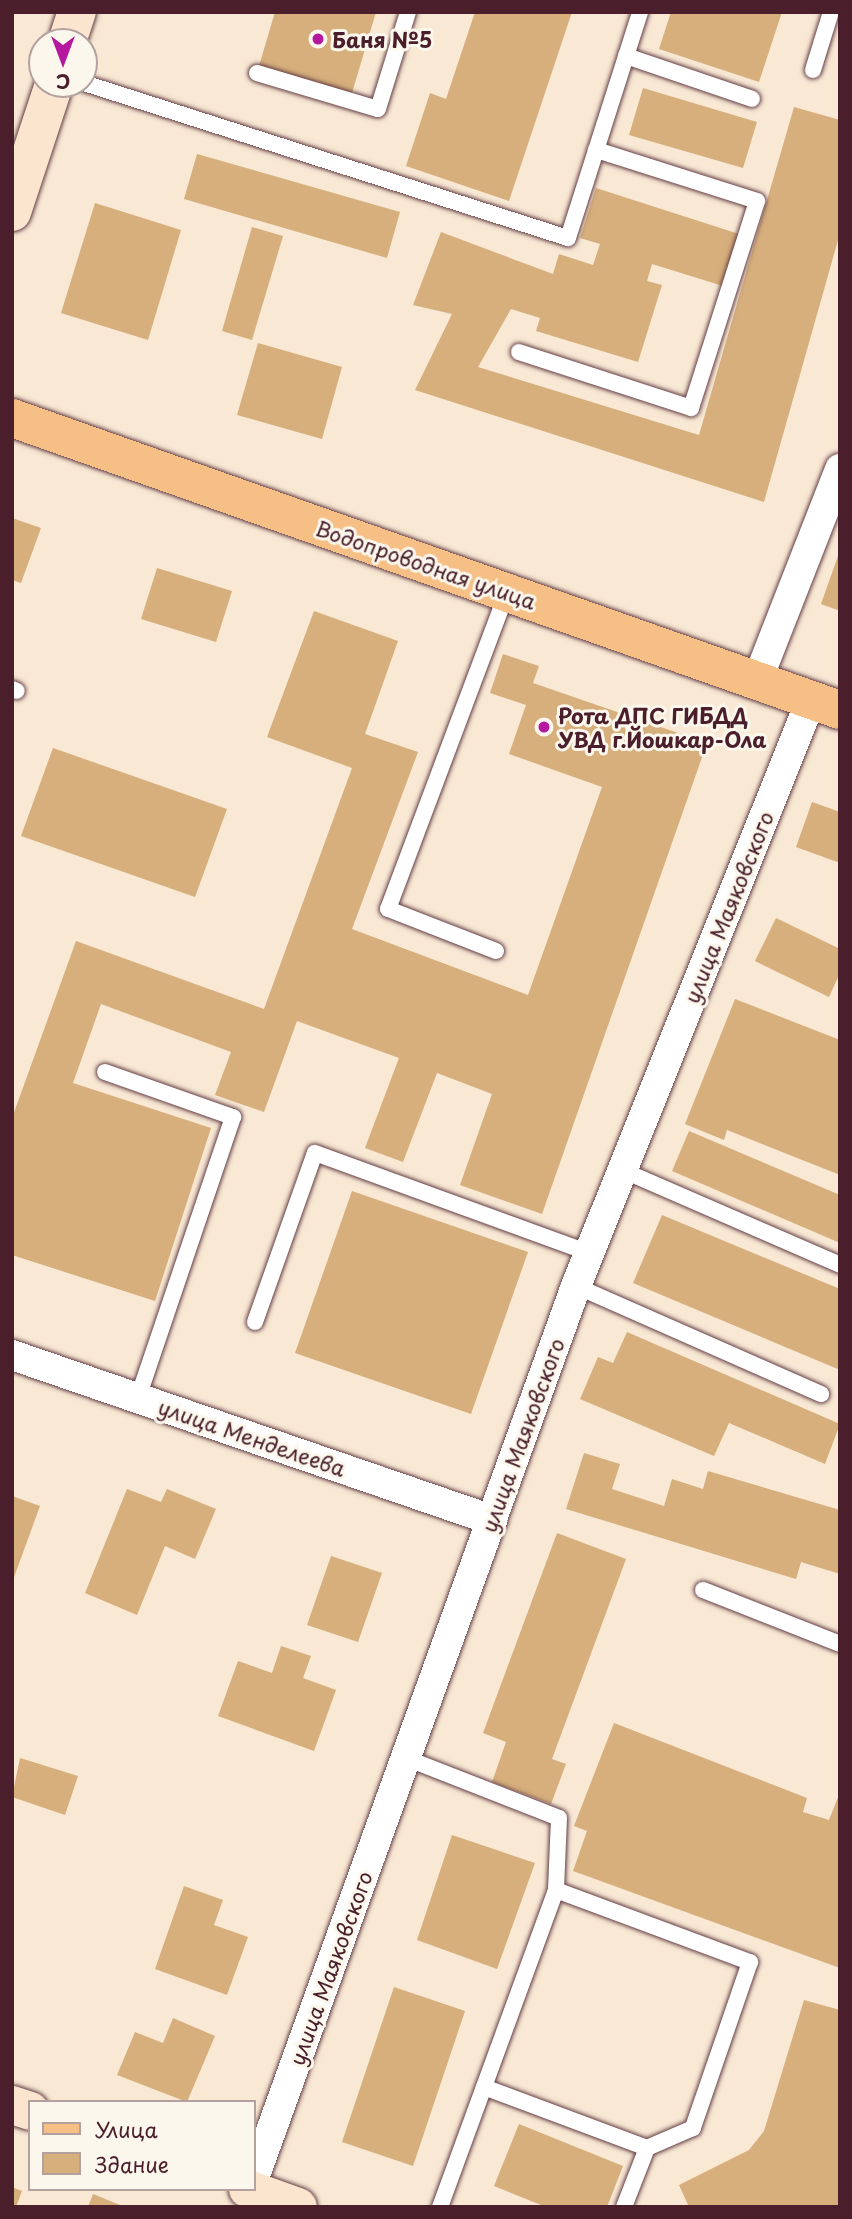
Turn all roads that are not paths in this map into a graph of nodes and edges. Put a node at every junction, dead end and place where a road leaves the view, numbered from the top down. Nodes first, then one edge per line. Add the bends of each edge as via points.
1 (408, 12) edge
2 (640, 12) edge
3 (831, 12) edge
4 (626, 56) junction
5 (813, 70) dead end
6 (257, 73) dead end
7 (98, 87) edge
8 (49, 98) edge
9 (752, 99) dead end
10 (596, 150) junction
11 (12, 212) edge
12 (519, 352) dead end
13 (12, 418) edge
14 (840, 469) edge
15 (507, 593) junction
16 (757, 681) junction
17 (825, 705) edge
18 (496, 951) dead end
19 (105, 1072) dead end
20 (622, 1170) junction
21 (590, 1253) junction
22 (840, 1265) edge
23 (576, 1286) junction
24 (256, 1322) dead end
25 (12, 1355) edge
26 (821, 1394) dead end
27 (138, 1398) junction
28 (492, 1520) junction
29 (703, 1590) dead end
30 (840, 1644) edge
31 (406, 1758) junction
32 (556, 1890) junction
33 (484, 2087) junction
34 (647, 2148) junction
35 (256, 2172) edge
36 (254, 2191) edge
37 (298, 2207) edge
38 (440, 2207) edge
39 (624, 2207) edge

1 - 6 lane via 378,109
2 - 4 lane
3 - 5 lane
4 - 9 lane
4 - 10 lane
7 - 10 lane via 568,238
8 - 11 main road
10 - 12 lane via 757,201 691,408
13 - 15 main road, Водопроводная улица
14 - 16 street
15 - 16 main road, Водопроводная улица
15 - 18 lane via 388,909
16 - 17 main road, Водопроводная улица
17 - 20 street, улица Маяковского
19 - 27 lane via 233,1117
20 - 21 street, улица Маяковского
20 - 22 lane
21 - 23 street, улица Маяковского
21 - 24 lane via 315,1153
23 - 26 lane
23 - 28 street, улица Маяковского
25 - 27 street, улица Менделеева
27 - 28 street, улица Менделеева
28 - 31 street, улица Маяковского
29 - 30 lane
31 - 32 lane via 559,1818
31 - 35 street, улица Маяковского
32 - 33 lane
32 - 34 lane via 750,1962 692,2128
33 - 34 lane
33 - 38 lane
34 - 39 lane
36 - 37 main road

